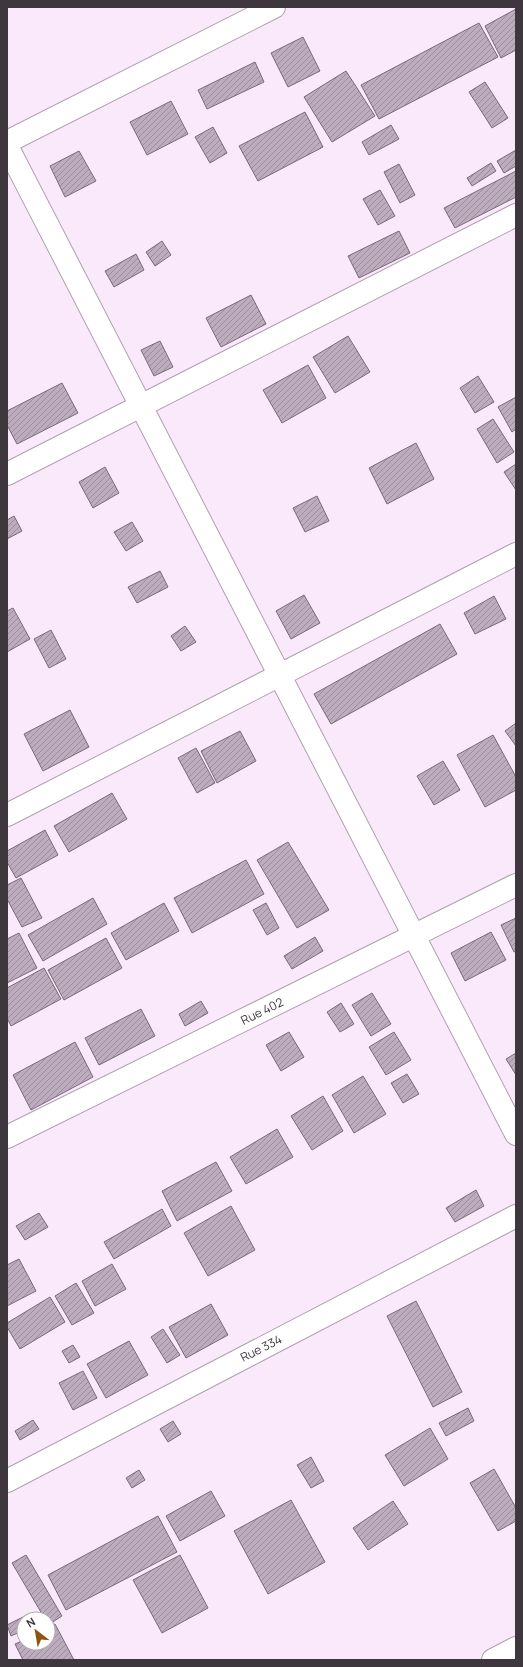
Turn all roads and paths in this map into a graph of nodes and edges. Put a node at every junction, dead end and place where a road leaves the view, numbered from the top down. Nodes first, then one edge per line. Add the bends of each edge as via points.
1 (274, 7) edge
2 (7, 142) edge
3 (7, 146) edge
4 (516, 215) edge
5 (140, 405) junction
6 (7, 474) edge
7 (516, 554) edge
8 (279, 675) junction
9 (7, 815) edge
10 (516, 885) edge
11 (414, 936) junction
12 (516, 1134) edge
13 (7, 1137) edge
14 (516, 1216) edge
15 (7, 1481) edge
16 (516, 1648) edge
17 (493, 1660) edge

1 - 2 street
3 - 5 street
4 - 5 street
5 - 6 street
5 - 8 street
7 - 8 street
8 - 9 street
8 - 11 street
10 - 11 street, Rue 402
11 - 12 street
11 - 13 street, Rue 402
14 - 15 street, Rue 334
16 - 17 street

